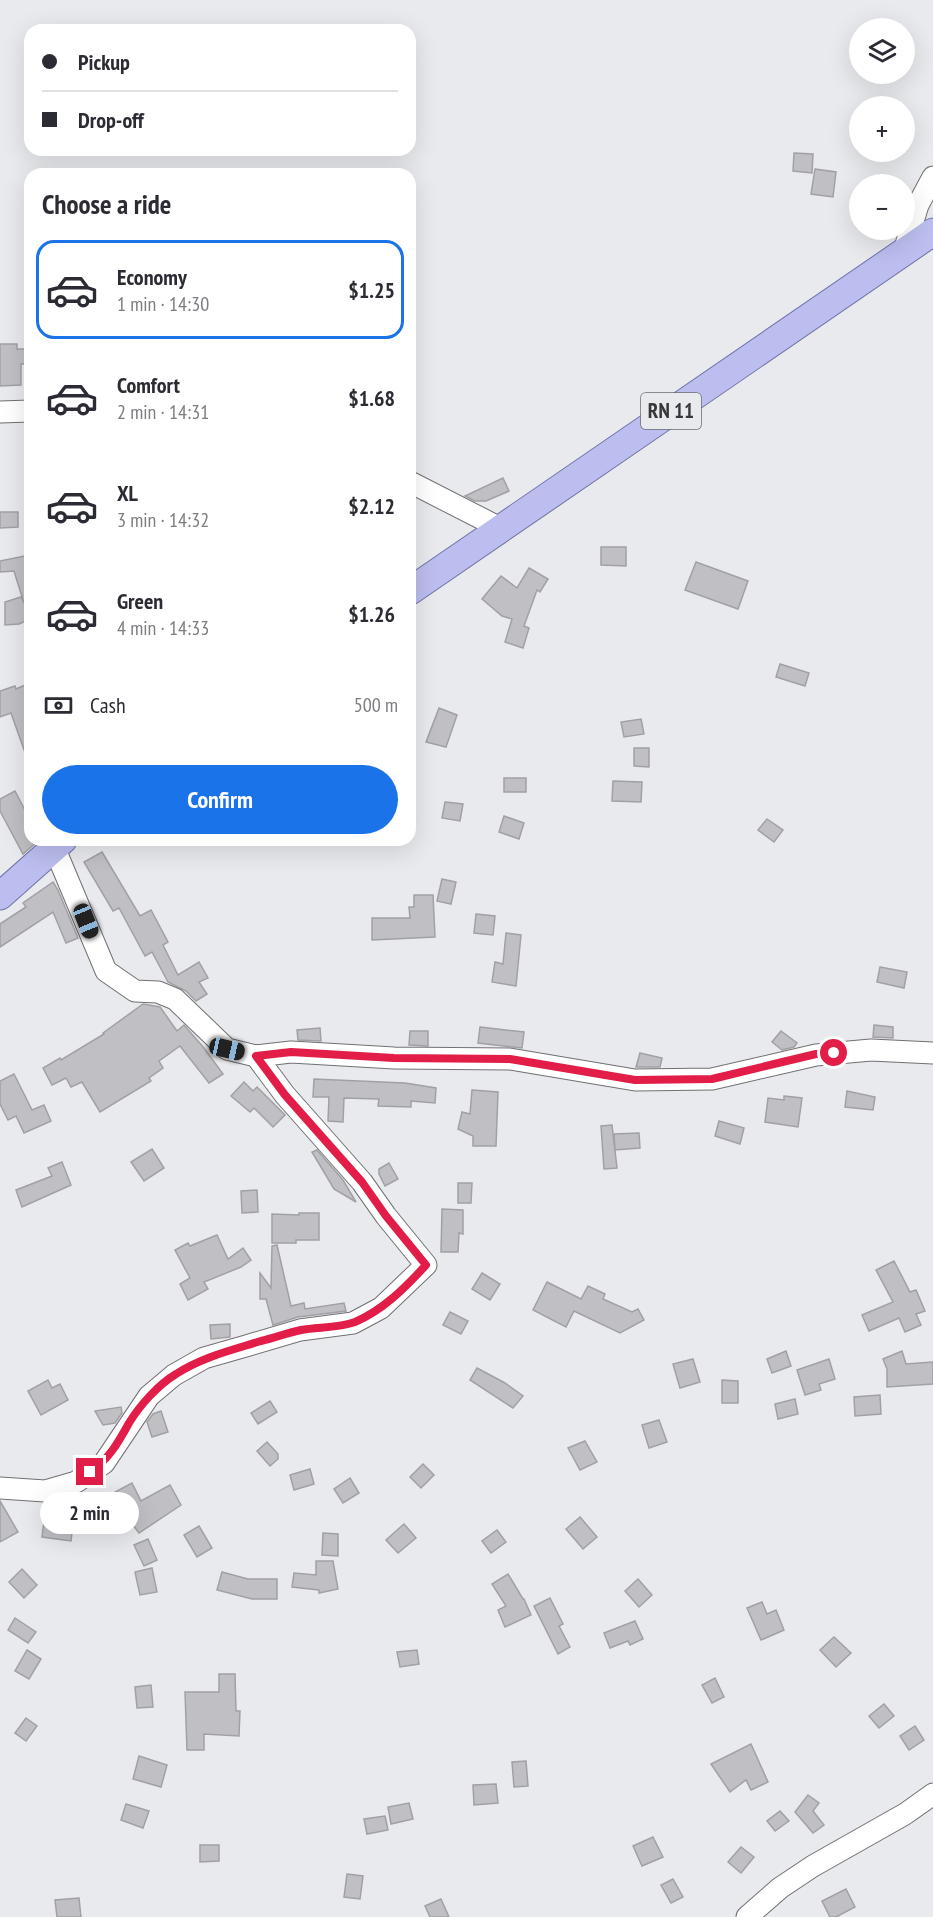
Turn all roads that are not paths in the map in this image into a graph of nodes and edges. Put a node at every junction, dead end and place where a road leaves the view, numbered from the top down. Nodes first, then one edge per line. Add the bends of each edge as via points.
1 (933, 177) edge
2 (933, 232) edge
3 (904, 251) junction
4 (24, 411) edge
5 (0, 412) edge
6 (416, 485) edge
7 (500, 528) junction
8 (416, 587) edge
9 (56, 846) edge
10 (60, 846) edge
11 (0, 896) edge
12 (933, 1053) edge
13 (256, 1056) junction
14 (0, 1488) edge
15 (933, 1794) edge
16 (747, 1917) edge

1 - 3 street via 918,205
2 - 3 main road, RN 11
3 - 7 main road, RN 11
4 - 5 street
6 - 7 street
7 - 8 main road, RN 11
9 - 11 main road
10 - 13 street via 106,971 135,991 158,992 175,999 227,1049
12 - 13 street via 871,1050 816,1054 712,1079 635,1080 510,1059 291,1052
13 - 14 street via 426,1265 381,1308 353,1323 300,1330 204,1358 174,1375 149,1396 104,1463 76,1482 45,1491
15 - 16 street via 788,1882

